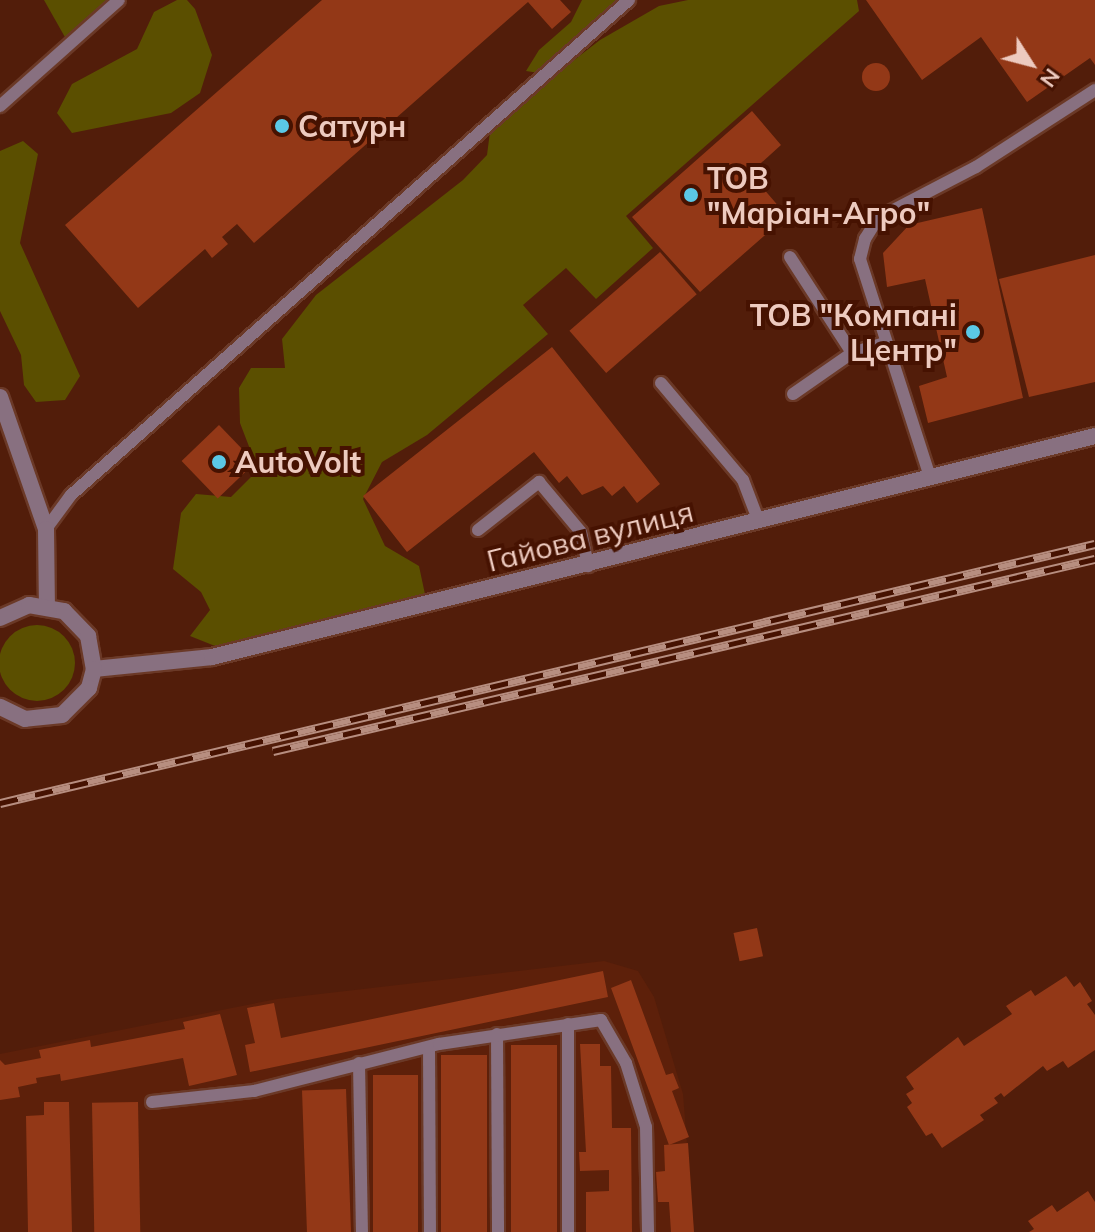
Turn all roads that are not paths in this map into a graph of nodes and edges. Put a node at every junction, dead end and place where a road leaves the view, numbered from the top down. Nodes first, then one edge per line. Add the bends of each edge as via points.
1 (119, 0) edge
2 (629, 0) edge
3 (1095, 90) edge
4 (0, 106) edge
5 (790, 257) dead end
6 (884, 343) junction
7 (852, 353) junction
8 (661, 383) dead end
9 (793, 394) dead end
10 (0, 397) edge
11 (1095, 436) edge
12 (930, 477) junction
13 (759, 522) junction
14 (46, 529) junction
15 (478, 530) dead end
16 (588, 566) junction
17 (47, 606) junction
18 (0, 618) edge
19 (94, 669) junction
20 (0, 707) edge
21 (568, 1024) junction
22 (497, 1034) junction
23 (429, 1047) junction
24 (359, 1063) junction
25 (152, 1102) dead end
26 (362, 1232) edge
27 (430, 1232) edge
28 (498, 1232) edge
29 (568, 1232) edge
30 (648, 1232) edge

1 - 4 lane
2 - 14 lane via 82,485
3 - 6 lane via 976,167 878,218 860,259
5 - 7 lane
6 - 7 lane
6 - 12 lane
7 - 9 lane
8 - 13 lane via 743,480
10 - 14 street
11 - 12 street, Гайова вулиця
12 - 13 street, Гайова вулиця
13 - 16 street, Гайова вулиця
14 - 17 street
15 - 16 lane via 539,482 581,532
16 - 19 street, Гайова вулиця via 212,657
17 - 18 street via 29,605
17 - 19 street via 77,622 94,652
19 - 20 street via 89,688 62,715 25,719
21 - 22 lane
21 - 29 lane
21 - 30 lane via 601,1020 626,1063 646,1127
22 - 23 lane
22 - 28 lane
23 - 24 lane
23 - 27 lane
24 - 25 lane via 254,1091
24 - 26 lane

